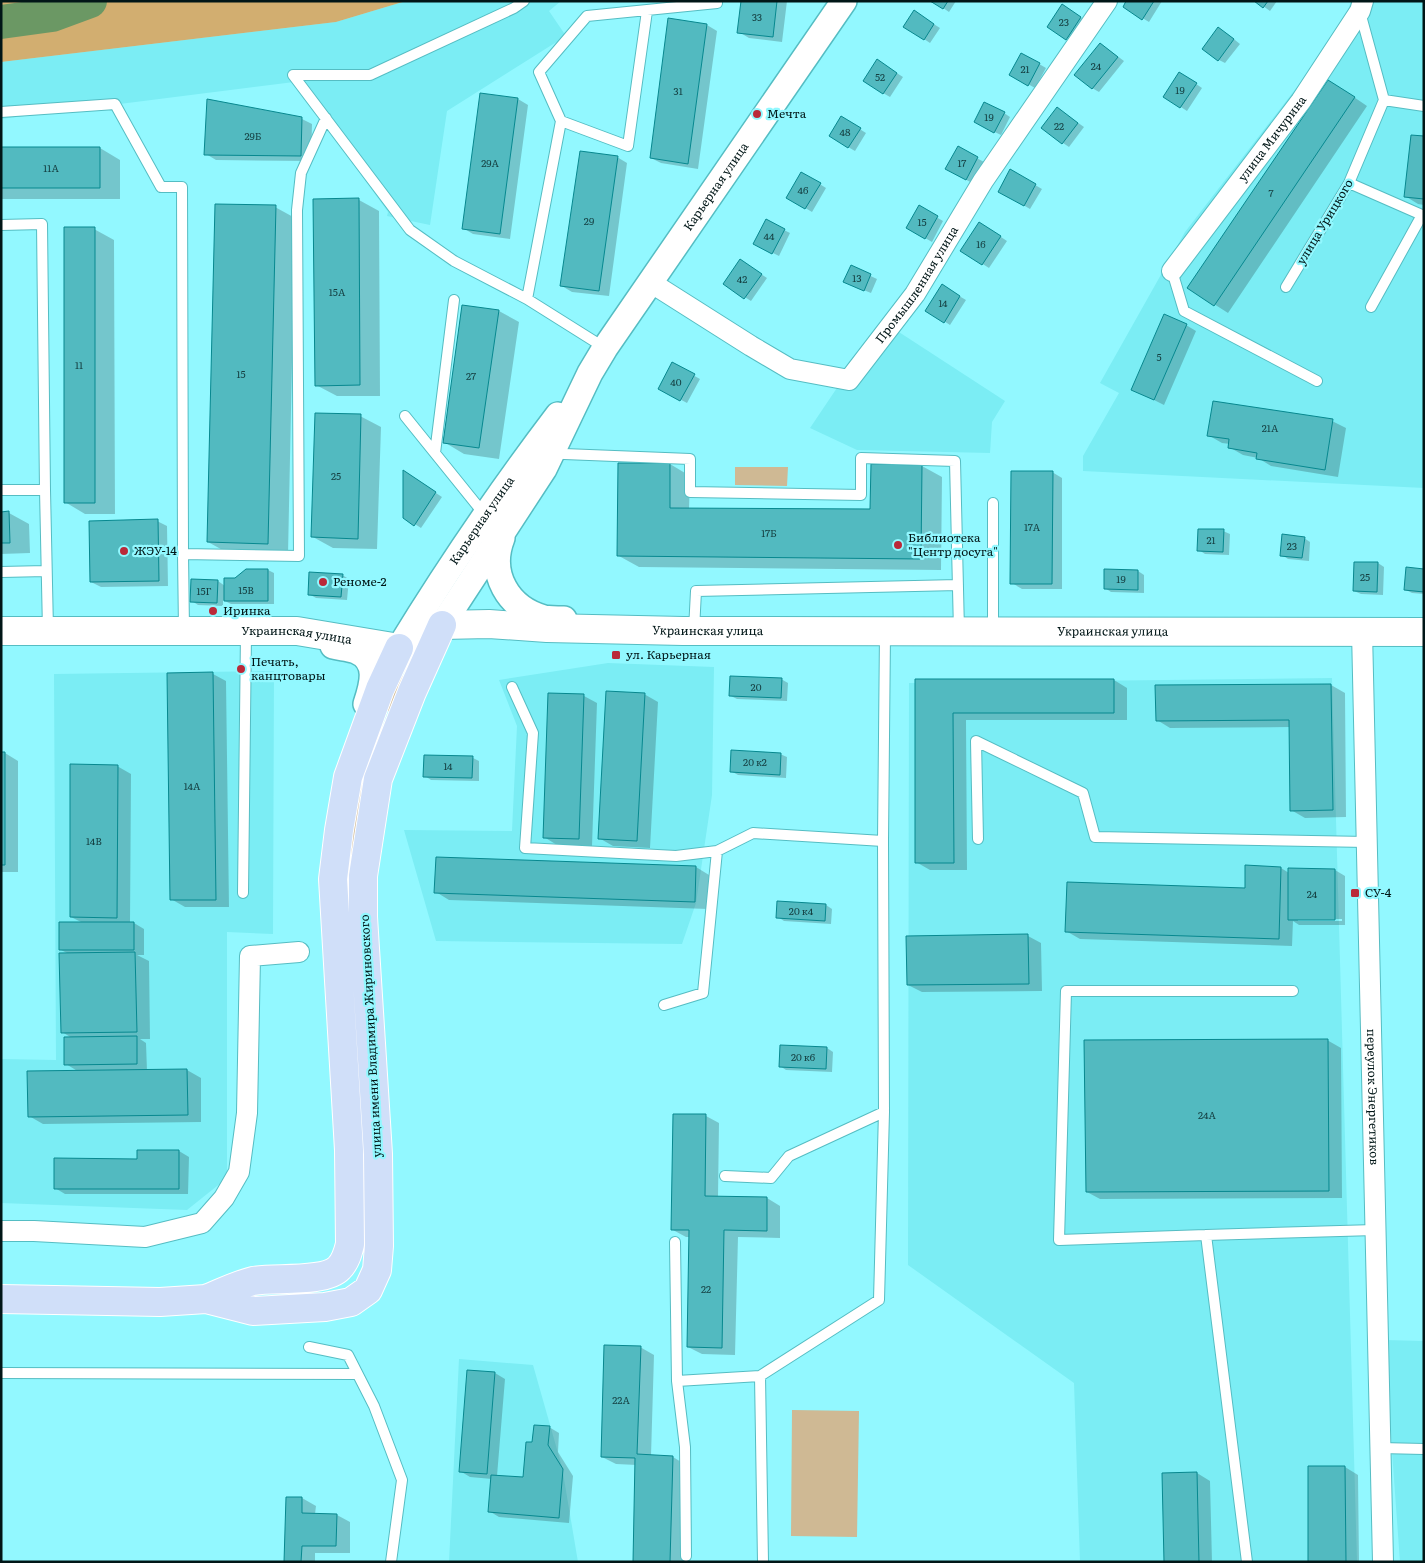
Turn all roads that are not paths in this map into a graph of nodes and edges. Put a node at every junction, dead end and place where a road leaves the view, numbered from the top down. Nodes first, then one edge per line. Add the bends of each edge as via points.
1 (524, 1) edge
2 (718, 1) edge
3 (844, 1) edge
4 (1107, 1) edge
5 (1361, 6) edge
6 (647, 10) junction
7 (1384, 100) junction
8 (1424, 106) edge
9 (1, 112) edge
10 (326, 118) junction
11 (561, 121) junction
12 (1350, 183) junction
13 (1, 225) edge
14 (1172, 271) joint
15 (650, 282) junction
16 (1286, 287) dead end
17 (527, 299) junction
18 (454, 300) dead end
19 (1371, 307) dead end
20 (605, 348) junction
21 (590, 373) junction
22 (1317, 381) dead end
23 (405, 416) dead end
24 (435, 453) junction
25 (564, 454) dead end
26 (1, 490) edge
27 (45, 490) junction
28 (993, 503) dead end
29 (480, 509) dead end
30 (506, 527) junction
31 (183, 554) junction
32 (1, 572) edge
33 (46, 572) junction
34 (958, 585) junction
35 (442, 625) junction
36 (48, 630) junction
37 (184, 630) junction
38 (1, 631) edge
39 (249, 631) junction
40 (688, 631) junction
41 (1362, 631) junction
42 (885, 632) junction
43 (959, 632) junction
44 (993, 632) junction
45 (1424, 632) edge
46 (399, 648) junction
47 (512, 687) dead end
48 (348, 777) junction
49 (978, 839) dead end
50 (883, 841) junction
51 (1367, 842) junction
52 (717, 851) junction
53 (243, 893) dead end
54 (299, 952) dead end
55 (1293, 991) dead end
56 (664, 1005) dead end
57 (884, 1112) junction
58 (725, 1176) dead end
59 (1376, 1230) junction
60 (1, 1231) edge
61 (1206, 1235) junction
62 (675, 1242) dead end
63 (1, 1299) edge
64 (206, 1299) junction
65 (309, 1347) dead end
66 (1, 1373) edge
67 (357, 1374) junction
68 (760, 1376) junction
69 (677, 1381) junction
70 (1380, 1448) junction
71 (1424, 1449) edge
72 (686, 1556) dead end
73 (391, 1562) edge
74 (763, 1562) edge
75 (1247, 1562) edge
76 (1383, 1562) edge

1 - 10 lane via 370,75 293,75
2 - 6 lane
3 - 15 street, Карьерная улица
4 - 15 street, Промышленная улица via 983,181 916,294 849,380 790,369
5 - 7 lane
5 - 14 street, улица Мичурина via 1301,101
6 - 11 lane via 587,16 539,72
6 - 11 lane via 628,146
7 - 8 lane
7 - 12 lane, улица Урицкого
9 - 31 lane via 115,104 161,186 182,187
10 - 17 lane via 410,230 454,261
10 - 31 lane via 301,173 297,210 299,556
11 - 17 lane
12 - 16 lane, улица Урицкого
12 - 19 lane via 1422,215
13 - 27 lane via 42,224
14 - 22 lane via 1184,311
15 - 20 street, Карьерная улица
17 - 20 lane
18 - 24 lane
20 - 21 street, Карьерная улица
21 - 30 street, Карьерная улица via 544,469
21 - 46 street, Карьерная улица via 522,463
23 - 24 lane
24 - 29 lane
25 - 34 lane via 690,459 690,492 851,495 860,495 861,458 955,461
26 - 27 lane
27 - 33 lane
28 - 44 lane
30 - 35 street, Карьерная улица
30 - 40 street via 498,547 498,572 502,585 521,607 546,618
31 - 37 lane
32 - 33 lane
33 - 36 lane
34 - 40 lane via 696,591
34 - 43 lane
35 - 40 main road, Украинская улица
35 - 46 main road, Украинская улица via 428,630 412,646
35 - 64 main road, улица имени Владимира Жириновского via 378,779 363,876 378,1154 378,1270 368,1290 351,1302 253,1311
36 - 37 main road, Украинская улица
36 - 38 main road, Украинская улица
37 - 39 main road, Украинская улица
39 - 46 main road, Украинская улица via 297,630
39 - 48 street via 356,651 370,664 372,686 353,740
39 - 53 lane
40 - 42 main road, Украинская улица
41 - 44 main road, Украинская улица
41 - 45 main road, Украинская улица
41 - 51 street, переулок Энергетиков
42 - 43 main road, Украинская улица
42 - 50 lane
43 - 44 main road, Украинская улица
46 - 48 main road, улица имени Владимира Жириновского via 380,689
47 - 52 lane via 534,733 525,848 676,856
48 - 64 main road, улица имени Владимира Жириновского via 333,879 349,1150 350,1244 347,1256 338,1269 326,1275 252,1281
49 - 51 lane via 976,741 1083,792 1095,837
50 - 52 lane via 753,833
50 - 57 lane
51 - 59 street, переулок Энергетиков
52 - 56 lane via 703,993
54 - 60 street via 250,956 247,1113 239,1172 224,1198 202,1223 145,1237
55 - 61 lane via 1066,992 1059,1240
57 - 58 lane via 789,1156 771,1178
57 - 68 lane via 879,1300
59 - 61 lane
59 - 70 street, переулок Энергетиков
61 - 75 lane
62 - 69 lane
63 - 64 main road, улица имени Владимира Жириновского via 160,1302
65 - 67 lane via 348,1355
66 - 67 lane
67 - 73 lane via 374,1406 402,1480
68 - 69 lane
68 - 74 lane
69 - 72 lane via 685,1447
70 - 71 lane
70 - 76 street, переулок Энергетиков

